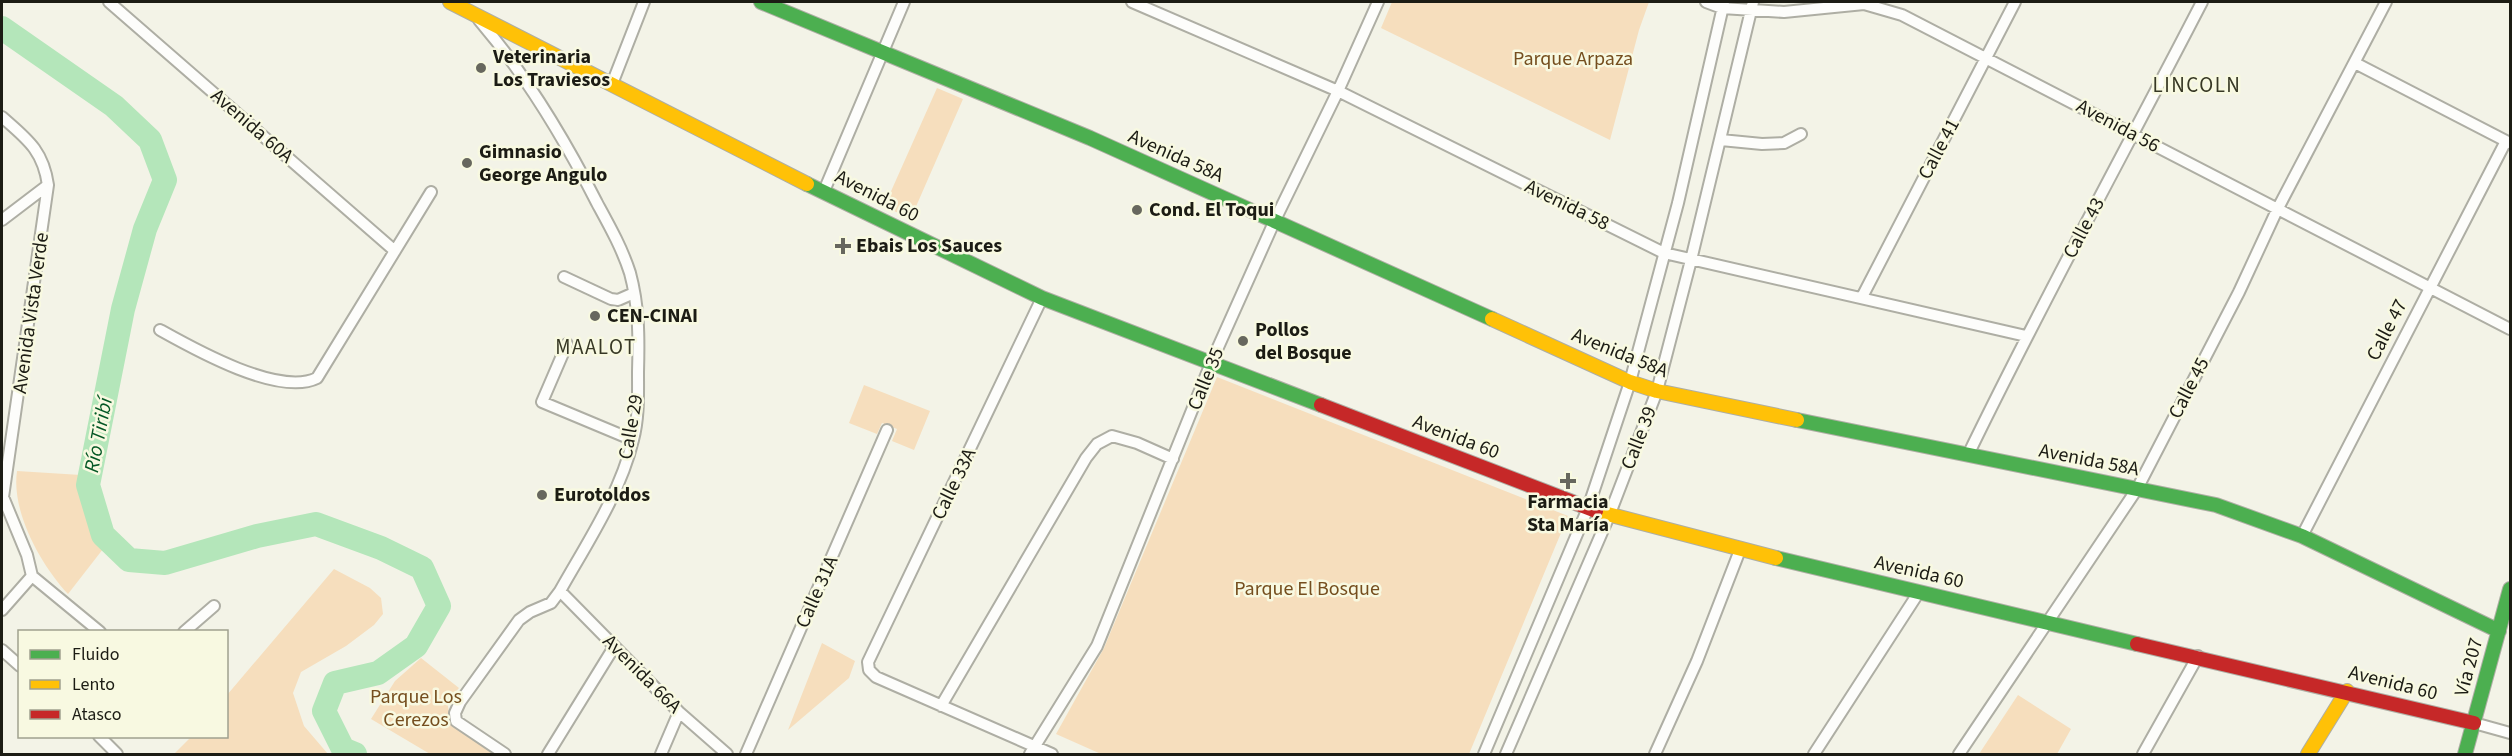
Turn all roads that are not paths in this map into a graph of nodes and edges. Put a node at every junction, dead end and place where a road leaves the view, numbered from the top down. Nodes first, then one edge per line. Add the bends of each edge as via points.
1 (109, 2) edge
2 (450, 2) edge
3 (644, 2) edge
4 (761, 2) edge
5 (904, 2) edge
6 (1132, 2) edge
7 (1378, 2) edge
8 (1706, 2) edge
9 (2015, 2) edge
10 (2202, 2) edge
11 (2386, 2) edge
12 (1723, 5) edge
13 (1751, 6) edge
14 (473, 13) junction
15 (884, 49) junction
16 (1987, 57) junction
17 (2355, 63) junction
18 (612, 84) junction
19 (1338, 91) junction
20 (2, 117) edge
21 (1802, 134) dead end
22 (2134, 134) junction
23 (1721, 140) junction
24 (2508, 142) edge
25 (48, 185) junction
26 (824, 191) junction
27 (431, 192) dead end
28 (2277, 210) junction
29 (2, 220) edge
30 (1275, 220) junction
31 (395, 251) junction
32 (1664, 253) junction
33 (1691, 260) junction
34 (564, 277) dead end
35 (2431, 286) junction
36 (634, 293) junction
37 (1862, 297) junction
38 (1042, 298) junction
39 (2511, 329) edge
40 (160, 330) dead end
41 (2026, 336) junction
42 (567, 344) dead end
43 (1211, 363) junction
44 (1630, 382) junction
45 (1657, 391) junction
46 (887, 430) dead end
47 (633, 440) junction
48 (1968, 456) junction
49 (1173, 459) junction
50 (2137, 489) junction
51 (2, 496) edge
52 (1588, 508) junction
53 (1609, 516) junction
54 (2302, 536) junction
55 (1740, 550) junction
56 (32, 576) junction
57 (2511, 589) edge
58 (560, 591) junction
59 (1919, 592) junction
60 (214, 606) dead end
61 (2, 610) edge
62 (2048, 622) junction
63 (98, 630) edge
64 (186, 630) edge
65 (2499, 631) junction
66 (614, 647) junction
67 (2, 650) edge
68 (2198, 656) junction
69 (18, 664) edge
70 (2347, 691) junction
71 (941, 706) junction
72 (680, 712) junction
73 (2474, 723) junction
74 (2511, 734) edge
75 (101, 738) edge
76 (1033, 751) edge
77 (117, 754) edge
78 (505, 754) edge
79 (548, 754) edge
80 (661, 754) edge
81 (728, 754) edge
82 (746, 754) edge
83 (1052, 754) edge
84 (1484, 754) edge
85 (1506, 754) edge
86 (1655, 754) edge
87 (1814, 754) edge
88 (1959, 754) edge
89 (2142, 754) edge
90 (2308, 754) edge
91 (2465, 754) edge

1 - 31 street, Avenida 60A
2 - 14 street, Avenida 60
3 - 18 street
4 - 15 street, Avenida 58A
5 - 15 street
6 - 19 street, Avenida 58
7 - 19 street, Calle 35
8 - 12 street, Avenida 56
9 - 16 street, Calle 41
10 - 22 street, Calle 43
11 - 17 street, Calle 45
12 - 13 street, Avenida 56
12 - 32 street, Calle 39
13 - 16 street, Avenida 56 via 1784,12 1864,4 1902,15
13 - 23 street, Calle 39
14 - 18 street, Avenida 60
14 - 36 street, Calle 29 via 521,74 559,134 614,235
15 - 26 street
15 - 30 street, Avenida 58A
16 - 22 street, Avenida 56
16 - 37 street, Calle 41
17 - 24 street
17 - 28 street, Calle 45
18 - 26 street, Avenida 60
19 - 30 street, Calle 35
19 - 32 street, Avenida 58
20 - 25 street, Avenida Vista Verde via 40,154
21 - 23 street via 1784,143
22 - 28 street, Avenida 56
22 - 41 street, Calle 43
23 - 33 street, Calle 39
24 - 35 street, Calle 47
25 - 29 street
25 - 51 street, Avenida Vista Verde
26 - 38 street, Avenida 60
27 - 31 street
28 - 35 street, Avenida 56
28 - 50 street, Calle 45
30 - 43 street, Calle 35
30 - 44 street, Avenida 58A
31 - 40 street via 317,378 305,384 257,376
32 - 33 street, Avenida 58
32 - 44 street, Calle 39
33 - 37 street, Avenida 58
33 - 45 street, Calle 39
34 - 36 street via 611,299
35 - 39 street, Avenida 56
35 - 54 street, Calle 47
36 - 47 street, Calle 29 via 639,339 638,409
37 - 41 street, Avenida 58
38 - 43 street, Avenida 60
38 - 71 street, Calle 33A via 868,662 876,677
41 - 48 street, Calle 43
42 - 47 street via 542,402
43 - 49 street, Calle 35
43 - 52 street, Avenida 60
44 - 45 street, Avenida 58A
44 - 52 street, Calle 39
45 - 48 street, Avenida 58A
45 - 53 street, Calle 39
46 - 82 street, Calle 31A
47 - 58 street, Calle 29 via 614,493
48 - 50 street, Avenida 58A
49 - 71 street via 1137,442 1112,436 1097,444
49 - 76 street, Calle 35 via 1097,646
50 - 54 street, Avenida 58A via 2216,505
50 - 62 street, Calle 45
51 - 56 street, Avenida Vista Verde
52 - 53 street, Avenida 60
52 - 84 street, Calle 39
53 - 55 street, Avenida 60
53 - 85 street, Calle 39
54 - 65 street, Avenida 58A
55 - 59 street, Avenida 60
55 - 86 street
56 - 61 street
56 - 63 street
57 - 65 street, Vía 207
58 - 66 street, Avenida 66A
58 - 78 street, Calle 29 via 551,603 519,620 455,713 456,721
59 - 62 street, Avenida 60
59 - 87 street
60 - 64 street
62 - 68 street, Avenida 60
62 - 88 street, Calle 45
65 - 73 street, Vía 207
66 - 72 street, Avenida 66A
66 - 79 street
67 - 69 street
68 - 70 street, Avenida 60
68 - 89 street
70 - 73 street, Avenida 60
70 - 90 street
71 - 76 street
72 - 80 street
72 - 81 street, Avenida 66A
73 - 74 street, Avenida 60
73 - 91 street, Vía 207
75 - 77 street
76 - 83 street

